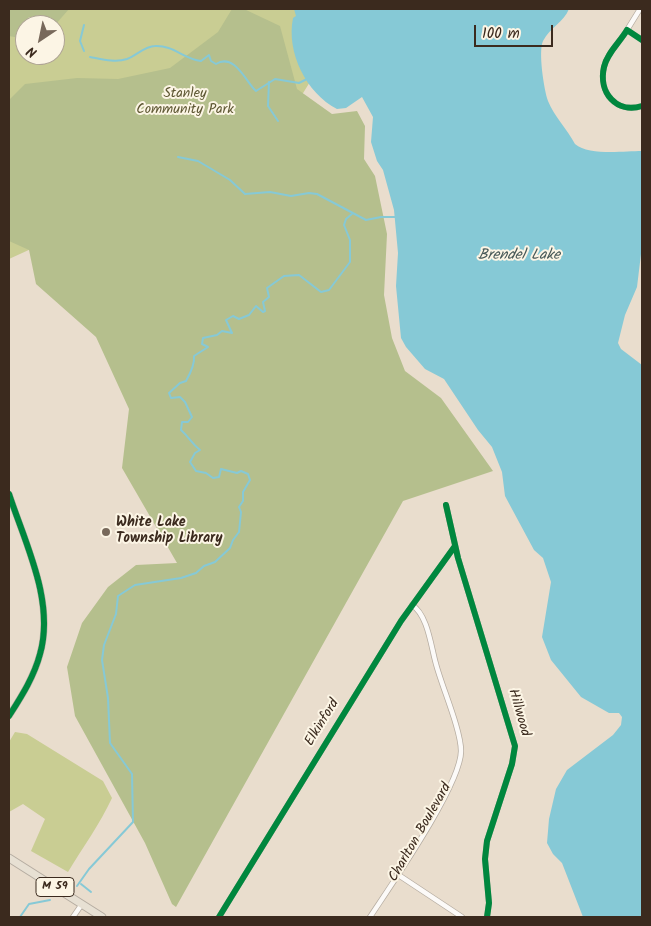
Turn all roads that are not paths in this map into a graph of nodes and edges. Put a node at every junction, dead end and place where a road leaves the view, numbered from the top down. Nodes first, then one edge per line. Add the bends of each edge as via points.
1 (640, 9) edge
2 (627, 30) junction
3 (642, 40) edge
4 (642, 106) edge
5 (9, 494) edge
6 (446, 505) dead end
7 (455, 546) junction
8 (412, 605) junction
9 (9, 716) edge
10 (9, 858) edge
11 (397, 874) junction
12 (82, 904) junction
13 (74, 917) edge
14 (102, 917) edge
15 (219, 917) edge
16 (370, 917) edge
17 (462, 917) edge
18 (487, 917) edge

1 - 2 street
2 - 3 street
2 - 4 street via 609,55 604,78 608,94 617,105 630,109
5 - 9 street via 38,584 44,621 37,664
6 - 7 street, Hillwood
7 - 8 street, Elkinford
7 - 18 street, Hillwood via 515,746 487,841
8 - 11 street, Charlton Boulevard via 421,616 458,732 461,752 448,788
8 - 15 street, Elkinford
10 - 12 highway, M 59
11 - 16 street, Charlton Boulevard
11 - 17 street
12 - 13 street
12 - 14 highway, M 59

